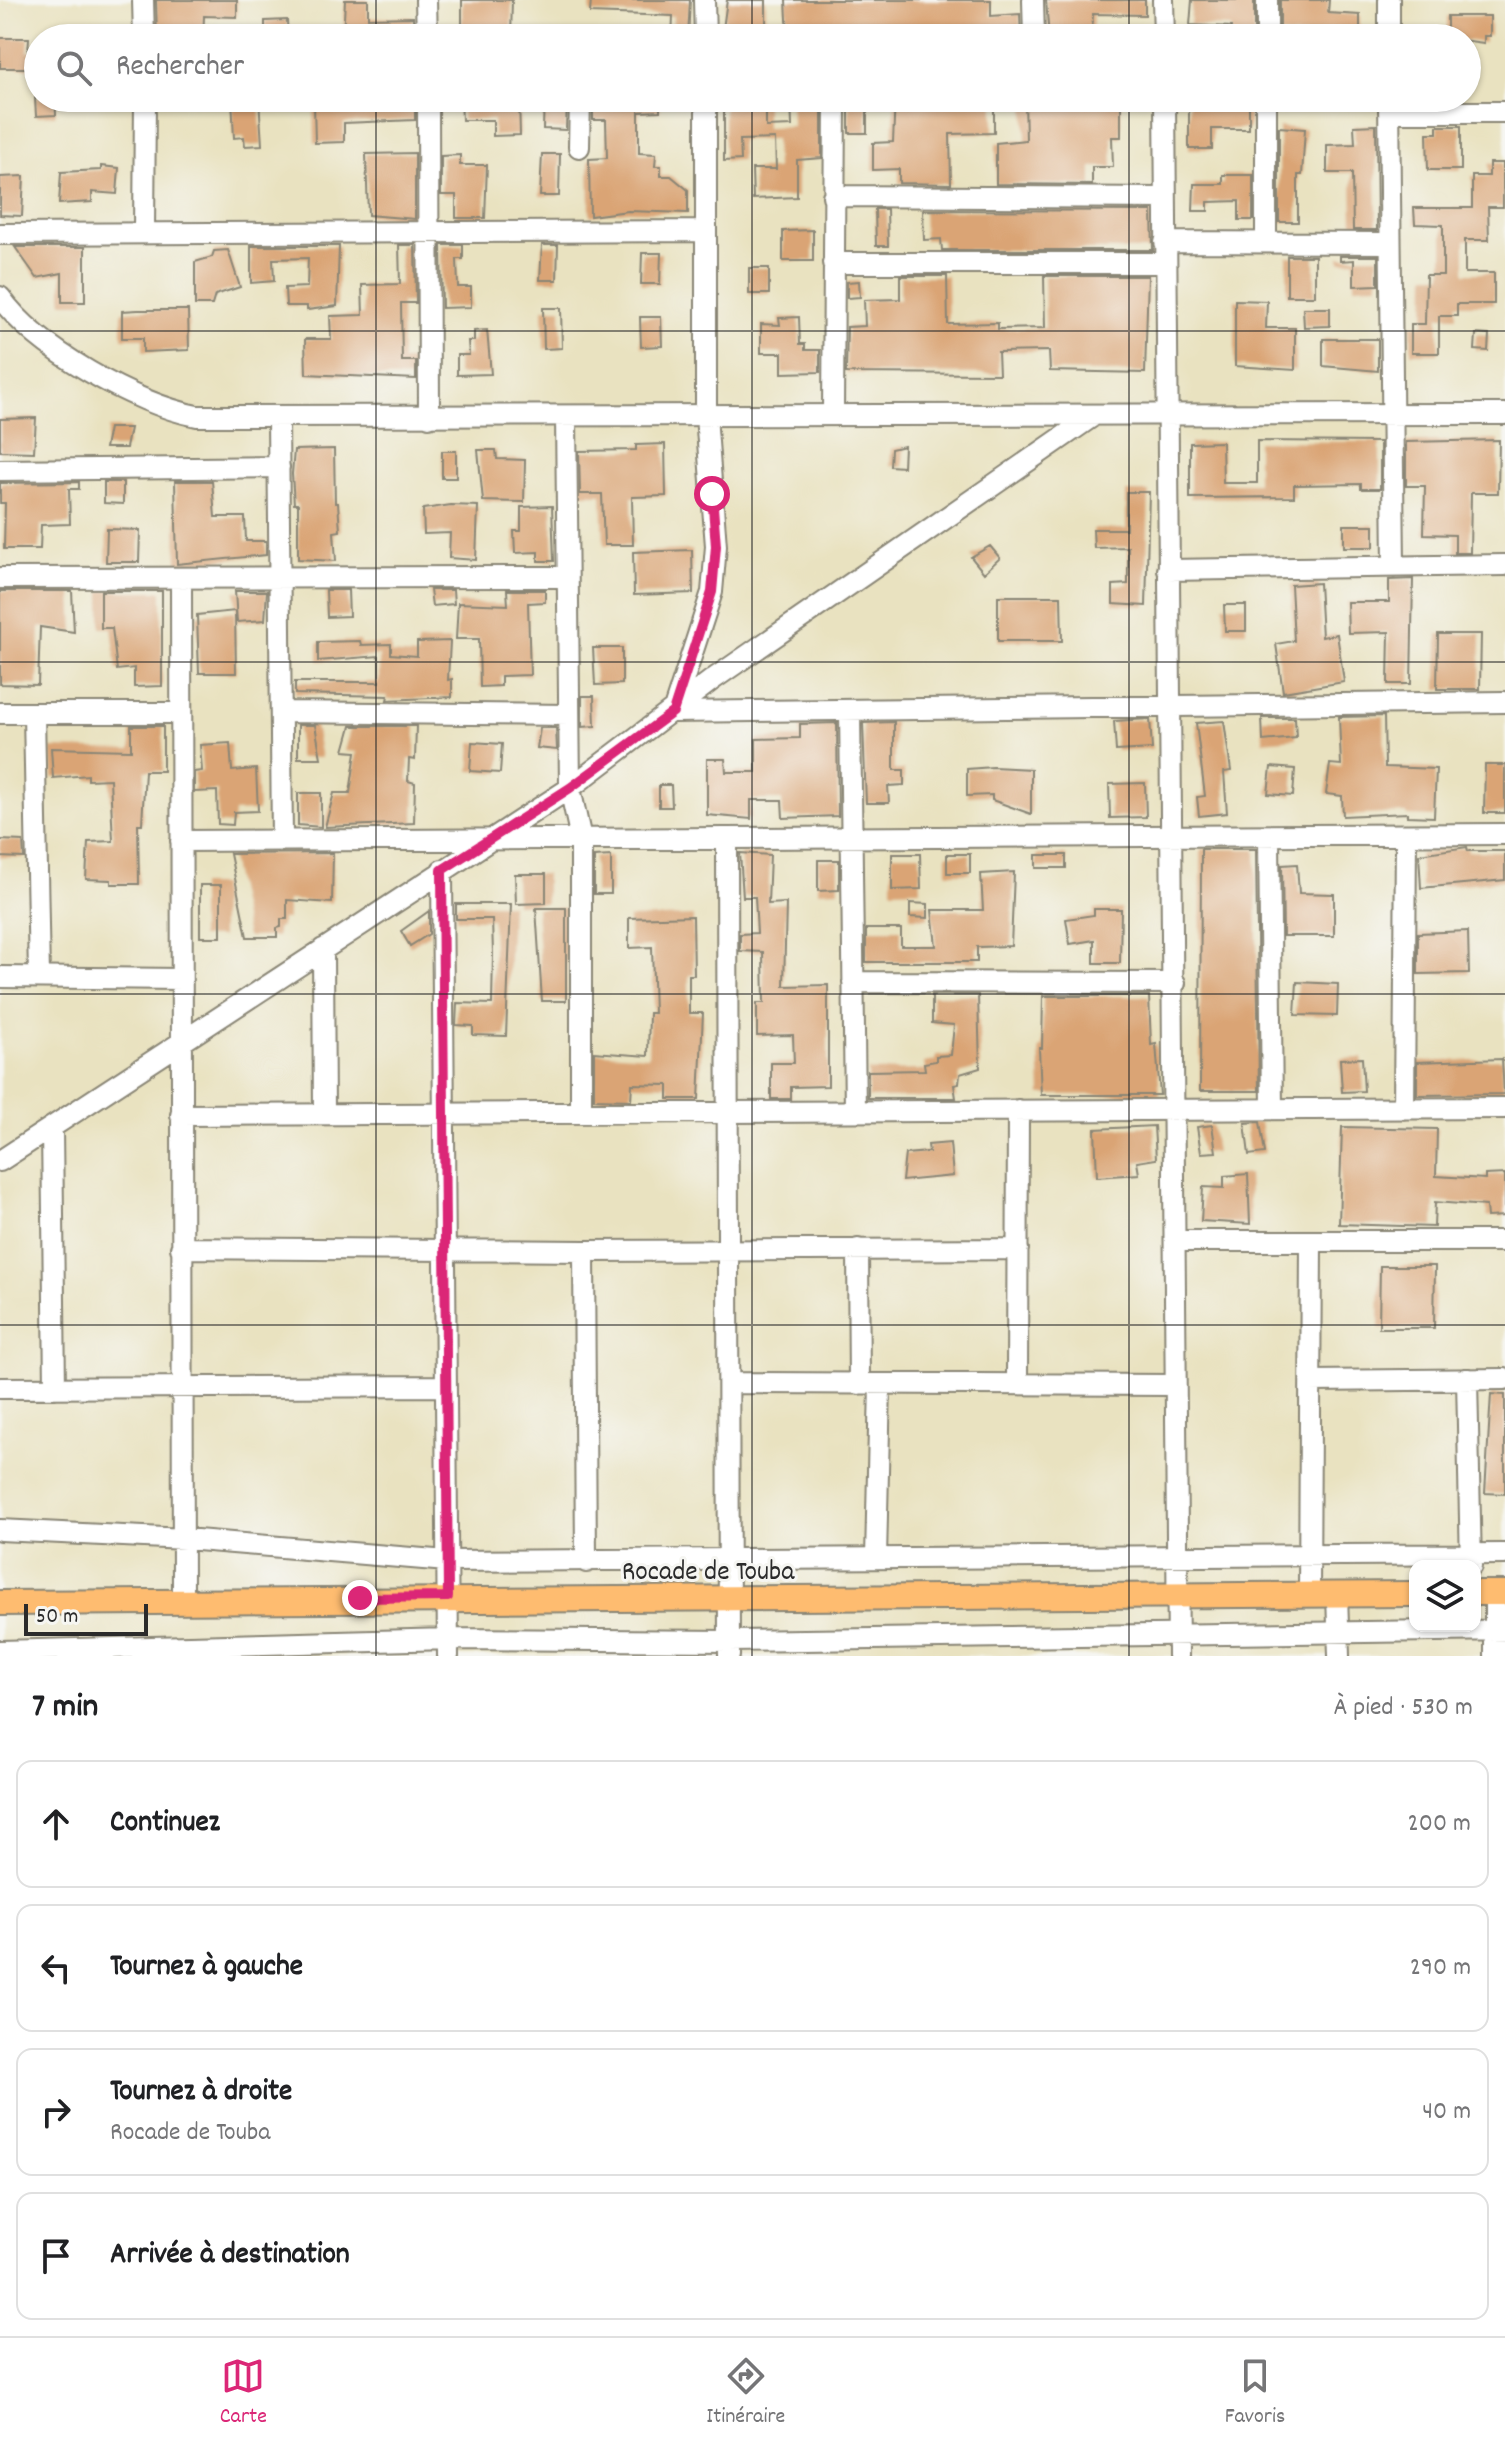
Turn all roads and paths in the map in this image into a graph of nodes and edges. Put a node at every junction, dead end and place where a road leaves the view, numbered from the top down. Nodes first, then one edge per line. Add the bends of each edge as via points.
1 (143, 0) edge
2 (426, 0) edge
3 (704, 0) edge
4 (1033, 0) edge
5 (1163, 0) edge
6 (1267, 0) edge
7 (1389, 0) edge
8 (144, 24) edge
9 (427, 24) edge
10 (705, 24) edge
11 (1034, 24) edge
12 (1164, 24) edge
13 (1267, 24) edge
14 (1389, 24) edge
15 (1481, 111) edge
16 (145, 112) edge
17 (428, 112) edge
18 (580, 112) edge
19 (706, 112) edge
20 (835, 112) edge
21 (1165, 112) edge
22 (1266, 112) edge
23 (1389, 112) edge
24 (1505, 112) edge
25 (579, 147) dead end
26 (833, 196) junction
27 (1164, 198) junction
28 (428, 231) junction
29 (705, 231) junction
30 (144, 233) junction
31 (0, 234) edge
32 (1165, 242) junction
33 (1266, 242) junction
34 (1388, 243) junction
35 (833, 263) junction
36 (1165, 263) junction
37 (0, 297) edge
38 (1393, 413) junction
39 (1166, 414) junction
40 (1505, 414) edge
41 (833, 415) junction
42 (706, 416) junction
43 (1093, 416) junction
44 (429, 417) junction
45 (566, 417) junction
46 (278, 418) junction
47 (279, 467) junction
48 (0, 470) edge
49 (1505, 565) edge
50 (1394, 567) junction
51 (1168, 570) junction
52 (567, 577) junction
53 (0, 578) edge
54 (181, 578) junction
55 (280, 578) junction
56 (1505, 702) edge
57 (1169, 708) junction
58 (850, 711) junction
59 (281, 712) junction
60 (673, 712) junction
61 (0, 713) edge
62 (34, 713) junction
63 (181, 713) junction
64 (569, 715) junction
65 (570, 788) junction
66 (1505, 834) edge
67 (1170, 836) junction
68 (1406, 836) junction
69 (852, 837) junction
70 (1269, 837) junction
71 (727, 838) junction
72 (581, 839) junction
73 (492, 840) junction
74 (181, 841) junction
75 (282, 841) junction
76 (442, 870) junction
77 (323, 949) junction
78 (0, 977) edge
79 (39, 977) junction
80 (181, 979) junction
81 (853, 982) junction
82 (1175, 983) junction
83 (181, 1041) junction
84 (1505, 1108) edge
85 (1272, 1109) junction
86 (1404, 1109) junction
87 (1018, 1110) junction
88 (855, 1111) junction
89 (1176, 1111) junction
90 (728, 1112) junction
91 (581, 1113) junction
92 (324, 1114) junction
93 (444, 1114) junction
94 (181, 1115) junction
95 (52, 1128) junction
96 (0, 1161) edge
97 (1176, 1241) junction
98 (1505, 1241) edge
99 (1311, 1242) junction
100 (181, 1248) junction
101 (445, 1248) junction
102 (728, 1249) junction
103 (858, 1249) junction
104 (1018, 1249) junction
105 (584, 1251) junction
106 (1467, 1379) junction
107 (1505, 1379) edge
108 (1311, 1381) junction
109 (729, 1383) junction
110 (869, 1384) junction
111 (1017, 1384) junction
112 (1175, 1385) junction
113 (446, 1386) junction
114 (181, 1387) junction
115 (0, 1388) edge
116 (55, 1388) junction
117 (0, 1530) edge
118 (185, 1539) junction
119 (1505, 1554) edge
120 (1310, 1557) junction
121 (876, 1558) junction
122 (729, 1559) junction
123 (1177, 1559) junction
124 (1471, 1560) edge
125 (447, 1561) junction
126 (586, 1562) junction
127 (1492, 1593) edge
128 (1409, 1594) edge
129 (1309, 1595) junction
130 (1337, 1595) junction
131 (1178, 1596) junction
132 (448, 1597) junction
133 (183, 1599) junction
134 (729, 1600) junction
135 (0, 1603) edge
136 (1338, 1630) junction
137 (1500, 1630) edge
138 (1179, 1634) junction
139 (890, 1647) edge
140 (448, 1648) edge
141 (729, 1649) edge
142 (0, 1651) edge
143 (190, 1652) edge
144 (52, 1654) edge
145 (1178, 1656) edge
146 (1339, 1656) edge
147 (1495, 1656) edge

1 - 8 street
2 - 9 street
3 - 10 street
4 - 11 street
5 - 12 street
6 - 13 street
7 - 14 street
15 - 24 street
16 - 30 street
17 - 28 street
18 - 25 street
19 - 29 street
20 - 26 street
21 - 27 street
22 - 33 street
23 - 34 street
26 - 27 street
26 - 35 street
27 - 32 street
28 - 29 street
28 - 30 street
28 - 44 street
29 - 42 street
30 - 31 street
32 - 33 street
32 - 36 street
33 - 34 street
34 - 38 street
35 - 36 street
35 - 41 street
36 - 39 street
37 - 46 street via 54,347 167,410
38 - 39 street
38 - 40 street
38 - 50 street
39 - 43 street
39 - 51 street
41 - 42 street
41 - 43 street
42 - 45 street
42 - 60 street via 716,546 712,592
43 - 60 street
44 - 45 street
44 - 46 street
45 - 52 street
46 - 47 street
47 - 48 street
47 - 55 street
49 - 50 street
50 - 51 street
51 - 57 street
52 - 55 street
52 - 64 street
53 - 54 street
54 - 55 street
54 - 63 street
55 - 59 street
56 - 57 street
57 - 58 street
57 - 67 street
58 - 60 street
58 - 69 street
59 - 64 street
59 - 75 street
60 - 65 street
61 - 62 street
62 - 63 street
62 - 79 street
63 - 74 street
64 - 65 street
65 - 72 street
65 - 73 street
66 - 68 street
67 - 69 street
67 - 70 street
67 - 82 street
68 - 70 street
68 - 86 street
69 - 71 street
69 - 81 street
70 - 85 street
71 - 72 street
71 - 90 street
72 - 73 street
72 - 91 street
73 - 75 street
73 - 76 street
74 - 75 street
74 - 80 street
76 - 77 street
76 - 93 street
77 - 83 street
77 - 92 street
78 - 79 street
79 - 80 street
80 - 83 street
81 - 82 street
81 - 88 street
82 - 89 street
83 - 94 street
83 - 95 street
84 - 86 street
85 - 86 street
85 - 89 street
87 - 88 street
87 - 89 street
87 - 104 street
88 - 90 street
89 - 97 street
90 - 91 street
90 - 102 street
91 - 93 street
92 - 93 street
92 - 94 street
93 - 101 street
94 - 100 street
95 - 96 street
95 - 116 street
97 - 99 street
97 - 112 street
98 - 99 street
99 - 108 street
100 - 101 street
100 - 114 street
101 - 105 street
101 - 113 street
102 - 103 street
102 - 105 street
102 - 109 street
103 - 104 street
103 - 110 street
104 - 111 street
105 - 126 street
106 - 107 street
106 - 108 street
106 - 124 street
108 - 120 street
109 - 110 street
109 - 122 street
110 - 111 street
110 - 121 street
111 - 112 street
112 - 123 street
113 - 114 street
113 - 125 street
114 - 116 street
114 - 118 street
115 - 116 street
117 - 118 street
118 - 125 street
118 - 133 street
119 - 124 street
120 - 123 street
120 - 124 street
120 - 129 street
121 - 122 street
121 - 123 street
122 - 126 street
122 - 134 street
123 - 131 street
125 - 126 street
125 - 132 street
127 - 137 street
128 - 130 main road, Rocade de Touba
129 - 130 main road, Rocade de Touba
129 - 131 main road, Rocade de Touba
130 - 136 street
131 - 134 main road, Rocade de Touba
131 - 138 street
132 - 133 main road, Rocade de Touba
132 - 134 main road, Rocade de Touba
132 - 140 street
133 - 135 main road, Rocade de Touba
134 - 141 street
136 - 137 street
136 - 138 street
136 - 146 street
137 - 147 street
138 - 139 street
138 - 145 street
139 - 141 street
140 - 141 street
140 - 143 street
142 - 144 street
143 - 144 street

